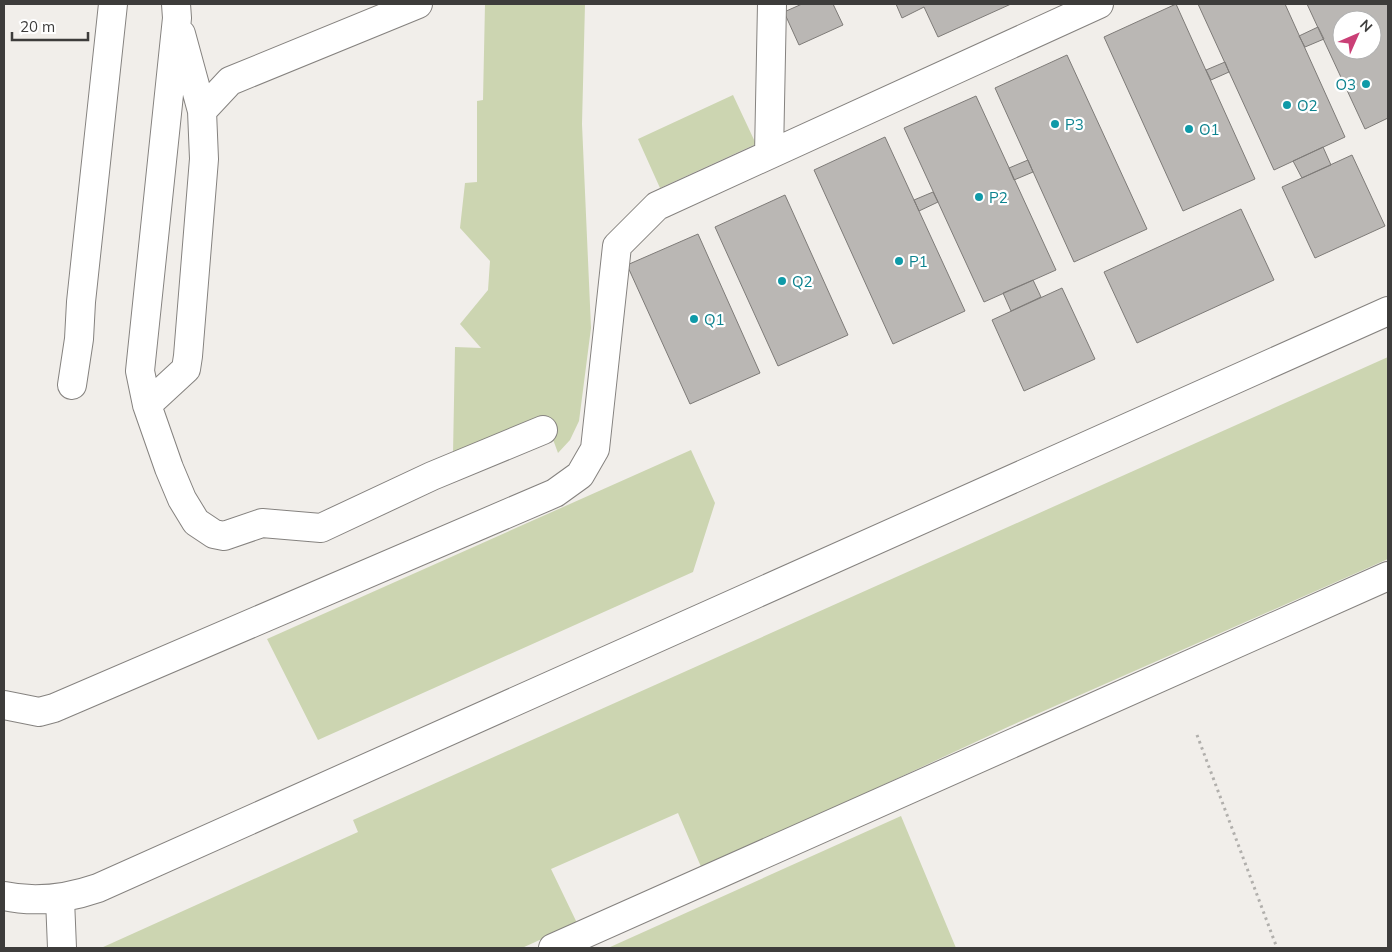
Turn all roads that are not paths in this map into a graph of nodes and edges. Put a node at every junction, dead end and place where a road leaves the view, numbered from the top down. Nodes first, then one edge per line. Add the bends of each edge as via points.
1 (112, 4) edge
2 (418, 4) edge
3 (772, 4) edge
4 (1099, 4) edge
5 (176, 11) edge
6 (202, 111) junction
7 (769, 154) junction
8 (1388, 311) edge
9 (72, 385) dead end
10 (147, 405) junction
11 (543, 430) dead end
12 (1388, 576) edge
13 (4, 705) edge
14 (4, 896) edge
15 (60, 899) junction
16 (62, 948) edge
17 (552, 948) edge

1 - 9 lane
2 - 6 lane via 230,81
3 - 7 lane
4 - 7 lane
5 - 6 lane
5 - 10 lane via 140,371
6 - 10 lane via 204,159 186,369
7 - 13 lane via 657,206 617,246 595,449 580,475 555,493 54,708 40,712
8 - 15 lane via 98,888
10 - 11 lane via 182,499 196,522 214,534 224,536 262,523 321,528 432,476
12 - 17 lane
14 - 15 lane
15 - 16 lane

